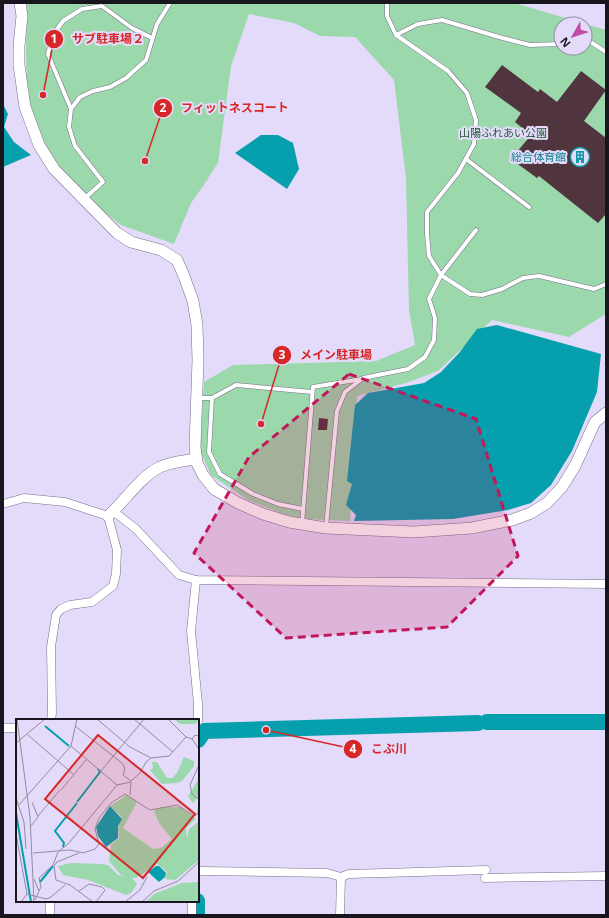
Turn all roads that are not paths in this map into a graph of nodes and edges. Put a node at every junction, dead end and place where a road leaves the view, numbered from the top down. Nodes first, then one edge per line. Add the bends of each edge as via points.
1 (20, 3) edge
2 (170, 3) edge
3 (387, 3) edge
4 (396, 35) junction
5 (152, 38) junction
6 (553, 44) edge
7 (593, 44) edge
8 (606, 52) edge
9 (71, 110) junction
10 (466, 159) junction
11 (83, 200) junction
12 (529, 207) dead end
13 (476, 230) dead end
14 (441, 275) junction
15 (606, 284) edge
16 (363, 378) junction
17 (312, 392) junction
18 (196, 398) junction
19 (212, 398) junction
20 (606, 413) edge
21 (196, 459) junction
22 (3, 504) edge
23 (303, 509) junction
24 (110, 514) junction
25 (302, 524) junction
26 (326, 528) junction
27 (196, 580) junction
28 (606, 584) edge
29 (51, 719) edge
30 (198, 719) edge
31 (3, 728) edge
32 (16, 728) edge
33 (202, 871) dead end
34 (606, 876) edge
35 (341, 877) junction
36 (50, 902) edge
37 (192, 902) edge
38 (50, 915) edge
39 (192, 915) edge
40 (340, 915) edge

1 - 11 street via 22,16 16,45 25,107 39,145 54,169
2 - 5 lane
3 - 4 lane via 387,16
4 - 6 lane via 418,24 442,20 530,45
4 - 10 lane via 448,71 467,93 476,120 474,144
5 - 9 lane via 146,60 126,78 110,87 80,97
5 - 9 lane via 132,28 102,6 82,10 63,21 53,35 48,54
7 - 8 lane
9 - 11 lane via 69,127 75,146 103,182
10 - 12 lane
10 - 14 lane via 428,212 426,234 429,256
11 - 18 street via 117,233 131,242 161,250 177,260 193,301 197,325
13 - 14 lane
14 - 15 lane via 470,294 482,296 523,278 538,276 594,289
14 - 16 lane via 430,299 436,318 434,340 424,357 408,369
16 - 17 lane via 313,387
16 - 26 lane via 345,392 336,411
17 - 19 lane via 236,385
17 - 23 lane
18 - 19 lane
18 - 21 street
19 - 23 lane via 209,452 220,474 253,494 278,504
20 - 26 street via 595,422 575,466 562,487 547,503 531,513 512,520 472,528 414,532
21 - 24 street via 160,467
21 - 25 street via 203,475 214,489 263,514
22 - 24 street via 24,498 65,502
23 - 25 lane
24 - 27 street via 136,529 179,576
24 - 29 street via 117,550 113,586 92,602 61,608 56,615 51,647
25 - 26 street
27 - 28 street
27 - 30 street via 191,631
31 - 32 street
33 - 35 street via 327,873
34 - 35 street via 349,874
35 - 40 street
36 - 38 street
37 - 39 street

